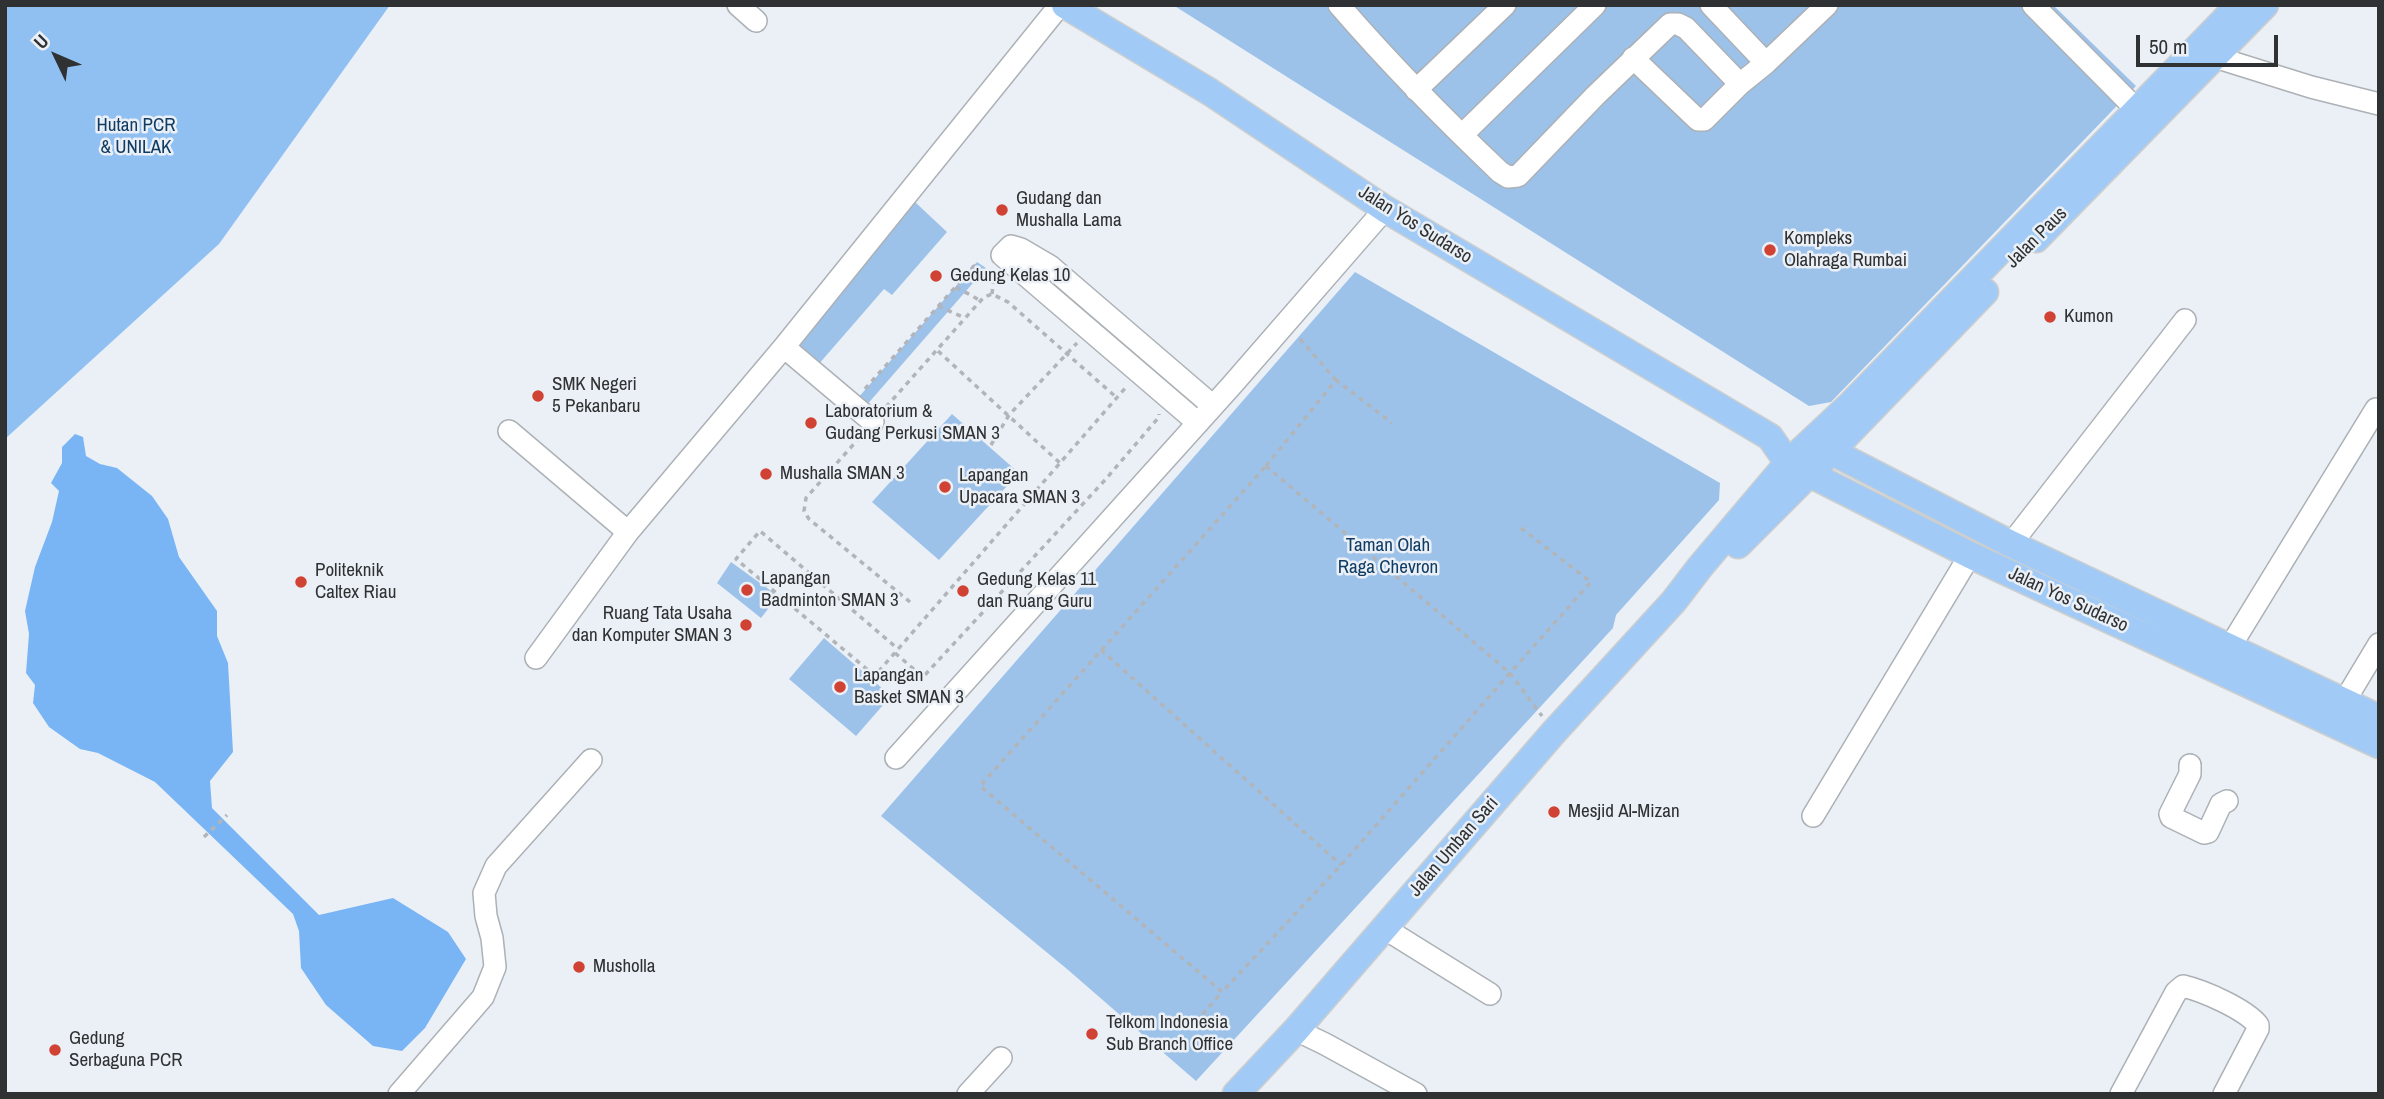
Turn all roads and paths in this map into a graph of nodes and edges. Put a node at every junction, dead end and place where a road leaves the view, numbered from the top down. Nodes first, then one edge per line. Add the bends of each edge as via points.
1 (738, 5) edge
2 (1063, 5) edge
3 (1339, 5) edge
4 (1504, 5) edge
5 (1595, 5) edge
6 (1711, 5) edge
7 (1827, 5) edge
8 (2033, 5) edge
9 (2239, 5) edge
10 (2265, 5) edge
11 (755, 21) dead end
12 (2215, 57) junction
13 (1633, 58) junction
14 (1766, 63) junction
15 (1740, 85) junction
16 (1416, 90) junction
17 (2379, 104) edge
18 (2137, 110) junction
19 (1462, 135) junction
20 (1385, 209) junction
21 (994, 278) dead end
22 (956, 287) junction
23 (981, 301) junction
24 (938, 306) junction
25 (965, 319) junction
26 (2185, 320) dead end
27 (1089, 331) junction
28 (1300, 339) dead end
29 (784, 347) junction
30 (938, 351) junction
31 (1067, 354) junction
32 (1336, 380) junction
33 (1137, 394) dead end
34 (1116, 398) junction
35 (852, 404) junction
36 (1213, 406) junction
37 (2376, 409) dead end
38 (1159, 411) dead end
39 (1009, 415) junction
40 (873, 422) junction
41 (1392, 422) dead end
42 (1198, 423) junction
43 (509, 431) dead end
44 (1770, 438) junction
45 (991, 445) dead end
46 (1820, 446) junction
47 (1060, 463) junction
48 (1266, 466) junction
49 (1799, 468) junction
50 (1521, 528) dead end
51 (628, 532) junction
52 (2011, 544) junction
53 (1970, 555) junction
54 (910, 602) dead end
55 (2379, 644) edge
56 (2230, 646) junction
57 (1101, 650) junction
58 (897, 651) junction
59 (536, 658) dead end
60 (1510, 673) junction
61 (2306, 697) junction
62 (2344, 702) junction
63 (2379, 718) edge
64 (1554, 732) junction
65 (2379, 745) edge
66 (896, 758) dead end
67 (590, 760) dead end
68 (2190, 765) dead end
69 (2227, 802) dead end
70 (227, 815) dead end
71 (1813, 816) dead end
72 (204, 837) dead end
73 (1341, 865) junction
74 (1384, 928) junction
75 (1222, 992) junction
76 (1490, 994) dead end
77 (1196, 1022) dead end
78 (1296, 1030) junction
79 (1002, 1058) dead end
80 (399, 1094) edge
81 (968, 1094) edge
82 (1236, 1094) edge
83 (1416, 1094) edge
84 (2121, 1094) edge
85 (2224, 1094) edge

1 - 11 street
2 - 20 main road, Jalan Yos Sudarso via 1210,92
2 - 29 street
3 - 16 street
4 - 16 street
5 - 19 street
6 - 14 street
7 - 14 street
8 - 18 street
9 - 18 main road, Jalan Paus
10 - 12 main road, Jalan Paus
12 - 17 street
12 - 46 main road, Jalan Paus
13 - 15 street via 1664,27 1678,24
13 - 15 street via 1698,120 1704,120
13 - 19 street via 1518,176 1500,172
14 - 15 street
16 - 19 street
18 - 46 main road, Jalan Paus via 1850,404
20 - 36 street
20 - 44 main road, Jalan Yos Sudarso
21 - 22 path via 974,266
22 - 23 path
22 - 24 path
23 - 25 path
23 - 31 path via 992,294 1000,297
24 - 25 path
24 - 35 path
25 - 30 path
26 - 52 street
27 - 31 path
27 - 36 street via 1002,255 1011,246 1050,266
27 - 42 street
28 - 32 path
29 - 35 street
29 - 51 street
30 - 39 path
30 - 40 path
31 - 34 path
31 - 39 path
32 - 41 path
32 - 48 path
33 - 34 path via 1126,386
34 - 47 path
35 - 40 street
36 - 42 street
37 - 56 street
38 - 58 path via 1159,417 1105,480 923,677
39 - 45 path
39 - 47 path
40 - 54 path via 806,498 804,511
42 - 66 street
43 - 51 street
44 - 46 main road, Jalan Yos Sudarso
44 - 49 main road, Jalan Yos Sudarso
46 - 49 main road, Jalan Paus
46 - 52 main road, Jalan Yos Sudarso
47 - 58 path
48 - 57 path
48 - 60 path
49 - 53 main road, Jalan Yos Sudarso
49 - 64 main road, Jalan Umban Sari via 1700,566 1674,601
50 - 60 path via 1591,582
51 - 59 street
52 - 56 main road, Jalan Yos Sudarso
53 - 61 main road, Jalan Yos Sudarso
53 - 71 street
55 - 62 street
56 - 61 main road, Jalan Yos Sudarso
57 - 73 path
57 - 75 path via 980,786
58 - 58 path via 760,531 736,559 873,678
60 - 64 path
60 - 73 path
61 - 62 main road, Jalan Yos Sudarso
61 - 65 main road, Jalan Yos Sudarso
62 - 63 main road, Jalan Yos Sudarso
64 - 74 main road, Jalan Umban Sari
67 - 80 street via 496,866 484,893 495,967 484,997
68 - 69 street via 2171,817 2208,832 2221,804
70 - 72 path
73 - 75 path
74 - 76 street
74 - 78 main road, Jalan Umban Sari
75 - 77 path
78 - 82 main road, Jalan Umban Sari
78 - 83 street
79 - 81 street
84 - 85 street via 2183,986 2231,1006 2258,1025

